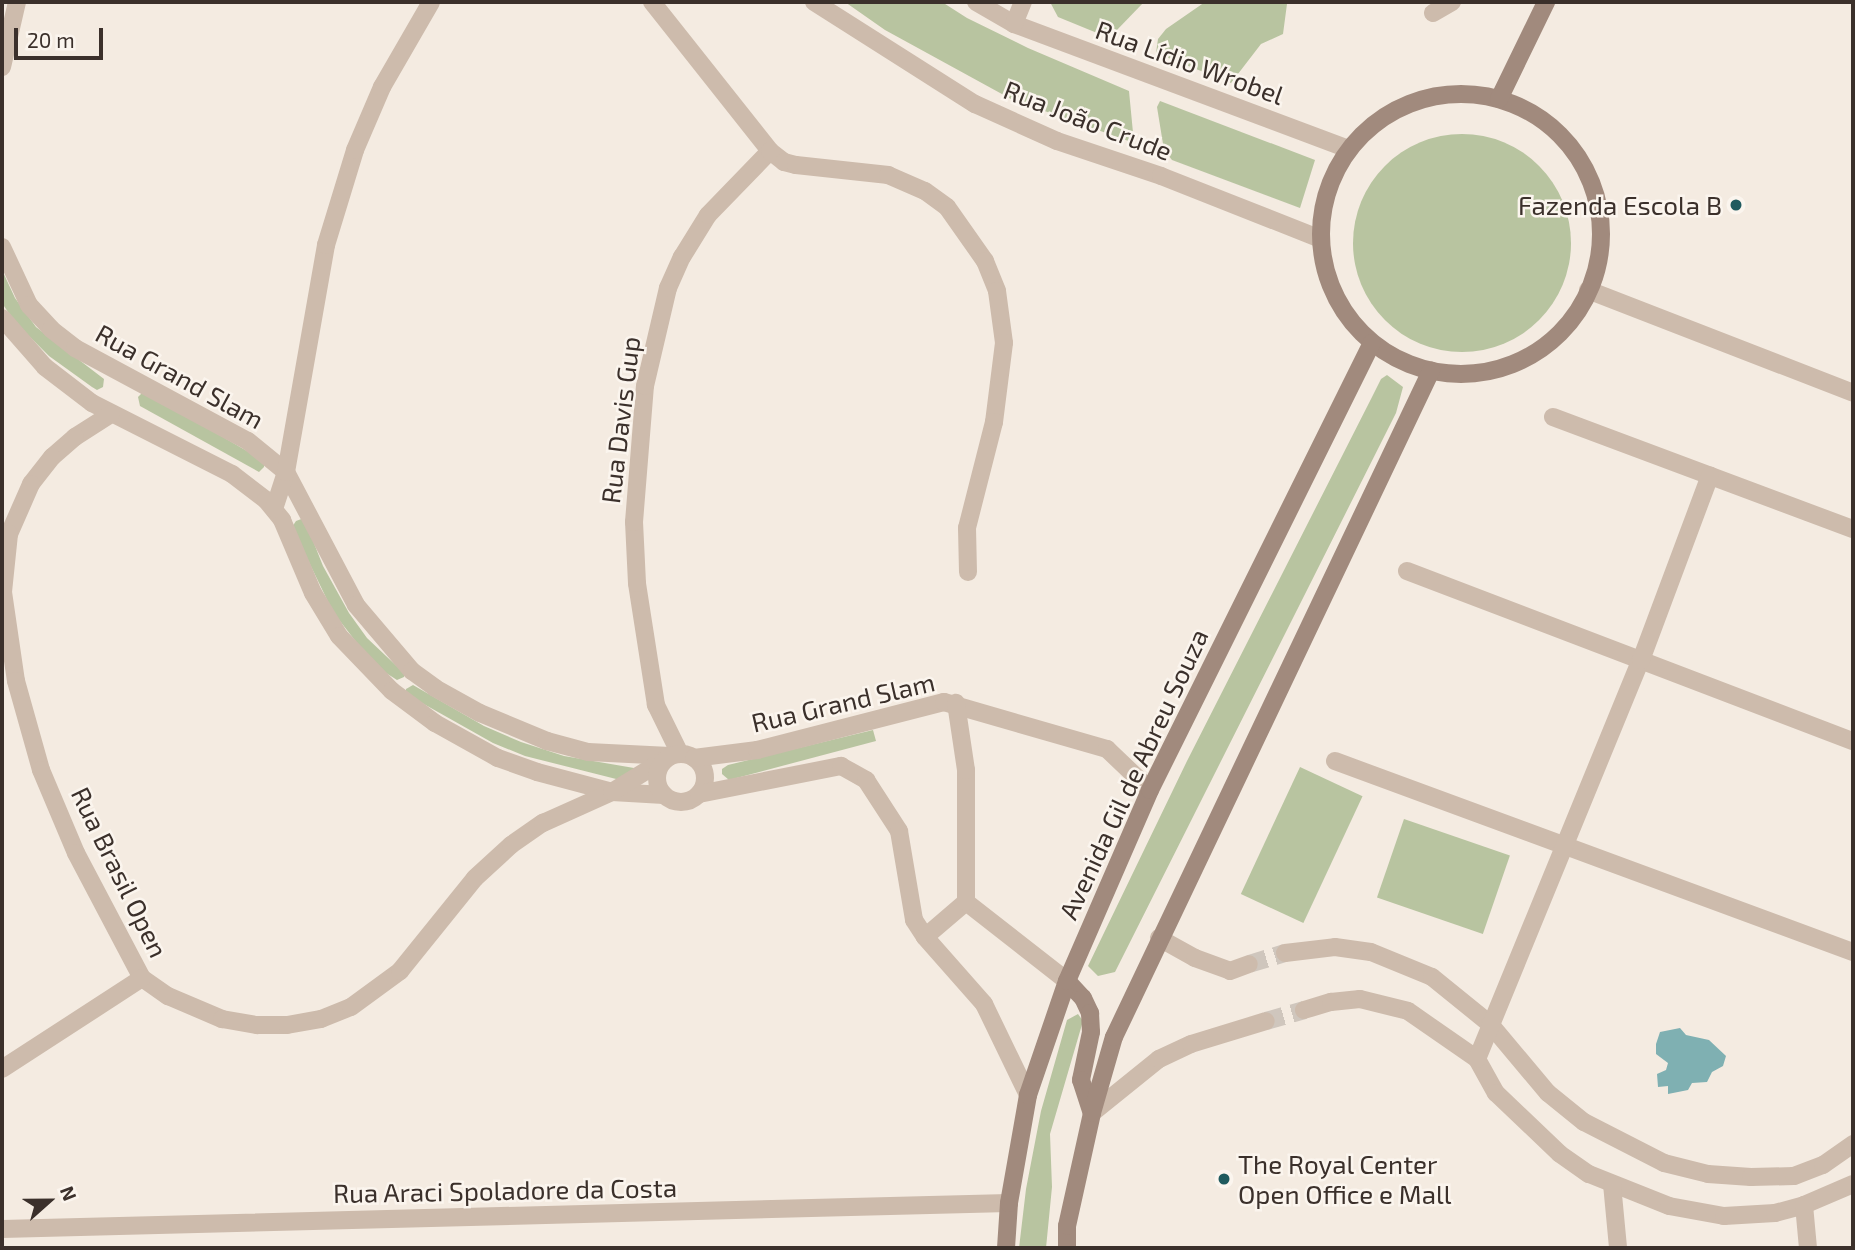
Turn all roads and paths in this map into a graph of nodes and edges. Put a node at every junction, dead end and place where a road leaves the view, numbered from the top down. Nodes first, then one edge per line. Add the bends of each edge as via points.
1 (17, 2) edge
2 (431, 2) edge
3 (652, 2) edge
4 (814, 2) edge
5 (976, 2) edge
6 (1023, 2) edge
7 (1452, 2) edge
8 (1546, 2) edge
9 (1433, 13) dead end
10 (1014, 24) junction
11 (2, 67) edge
12 (1499, 99) junction
13 (1348, 149) junction
14 (770, 151) junction
15 (1321, 239) junction
16 (2, 247) edge
17 (1588, 290) junction
18 (2, 318) edge
19 (1373, 343) junction
20 (1431, 372) junction
21 (1853, 393) edge
22 (111, 414) junction
23 (1553, 417) dead end
24 (286, 472) junction
25 (1710, 475) junction
26 (274, 509) junction
27 (1853, 529) edge
28 (1407, 571) dead end
29 (968, 572) dead end
30 (1641, 660) junction
31 (956, 703) junction
32 (1853, 741) edge
33 (681, 756) junction
34 (1335, 761) dead end
35 (1150, 790) junction
36 (612, 792) junction
37 (699, 794) junction
38 (664, 795) junction
39 (1564, 845) junction
40 (966, 902) junction
41 (925, 937) junction
42 (1160, 938) junction
43 (1853, 952) edge
44 (1285, 953) tunnel mouth
45 (1249, 964) tunnel mouth
46 (142, 978) junction
47 (1066, 981) junction
48 (1304, 1010) tunnel mouth
49 (1266, 1021) tunnel mouth
50 (1490, 1024) junction
51 (1477, 1059) junction
52 (2, 1069) edge
53 (1028, 1095) junction
54 (1092, 1113) junction
55 (1853, 1144) edge
56 (1612, 1184) junction
57 (1853, 1184) edge
58 (1009, 1203) junction
59 (1804, 1205) junction
60 (2, 1229) edge
61 (1006, 1248) edge
62 (1066, 1248) edge
63 (1618, 1248) edge
64 (1808, 1248) edge

1 - 11 street
2 - 24 street via 382,87 355,150 326,245
3 - 14 street
4 - 15 street, Rua João Crude via 975,104 1057,141
5 - 10 street, Rua Lídio Wrobel
6 - 10 street
7 - 9 street
8 - 12 street
10 - 13 street, Rua Lídio Wrobel
12 - 13 street via 1457,93 1416,100 1379,120
12 - 17 street via 1538,117 1570,146 1592,183 1601,225 1597,269
13 - 15 street via 1326,197
14 - 29 street via 784,162 888,175 925,191 947,207 985,261 997,291 1004,343 994,422 967,527
14 - 33 street, Rua Davis Gup via 708,215 681,257 668,288 645,386 634,522 638,583 656,705
15 - 19 street via 1328,278 1345,314
16 - 24 street, Rua Grand Slam via 29,305 67,342 248,441
17 - 20 street via 1580,309 1552,341 1516,364 1474,374
17 - 21 street
18 - 22 street via 45,367
19 - 20 street via 1400,361
19 - 35 street, Avenida Gil de Abreu Souza
20 - 42 street
22 - 26 street via 232,474
22 - 46 street, Rua Brasil Open via 52,457 31,484 9,534 4,592 16,681 41,770 76,853
23 - 25 street
24 - 26 street
24 - 33 street, Rua Grand Slam via 356,605 412,671 435,688 547,741 588,752
25 - 27 street
25 - 30 street
26 - 36 street via 329,620 358,658 392,691 435,723 498,758
28 - 30 street
30 - 32 street
30 - 39 street
31 - 33 street, Rua Grand Slam via 930,704 757,750
31 - 35 street, Rua Grand Slam via 1107,749
31 - 40 street via 966,770
33 - 36 street, Rua Brasil Open
33 - 37 street via 704,771
33 - 38 street via 657,774
34 - 39 street
35 - 47 street, Avenida Gil de Abreu Souza
36 - 38 street
36 - 46 street, Rua Brasil Open via 573,807 511,845 475,878 400,971 351,1007 321,1019 257,1025 222,1019 194,1009
37 - 38 street via 678,802
37 - 41 street via 817,769 841,766 855,771 866,780 899,831 910,910
39 - 43 street
39 - 50 street
40 - 41 street
40 - 47 street
41 - 53 street via 984,1004
42 - 45 street via 1230,971
42 - 54 street via 1114,1037
44 - 50 street via 1335,947 1371,951 1432,977
46 - 52 street
47 - 53 street, Avenida Gil de Abreu Souza
47 - 54 street via 1090,1013 1082,1080
48 - 51 street via 1345,1000 1389,1004 1420,1018
49 - 54 street via 1168,1054
50 - 51 street
50 - 55 street via 1548,1093 1584,1122 1664,1163 1708,1174 1794,1176 1823,1165
51 - 56 street via 1496,1093 1530,1128 1559,1154
53 - 58 street, Avenida Gil de Abreu Souza
54 - 62 street
56 - 59 street via 1669,1206 1724,1216 1775,1213
56 - 63 street
57 - 59 street
58 - 60 street, Rua Araci Spoladore da Costa
58 - 61 street, Avenida Gil de Abreu Souza
59 - 64 street

